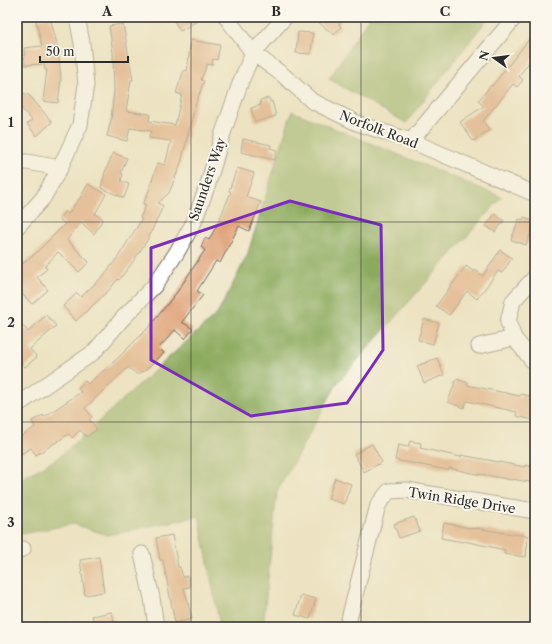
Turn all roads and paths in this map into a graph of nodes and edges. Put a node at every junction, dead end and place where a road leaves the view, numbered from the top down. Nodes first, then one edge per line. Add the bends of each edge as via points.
1 (77, 17) edge
2 (226, 17) edge
3 (285, 17) edge
4 (515, 17) edge
5 (253, 53) junction
6 (411, 141) junction
7 (17, 162) edge
8 (60, 168) junction
9 (535, 194) edge
10 (17, 227) edge
11 (535, 276) edge
12 (514, 338) junction
13 (479, 346) dead end
14 (535, 364) edge
15 (17, 404) edge
16 (535, 511) edge
17 (142, 554) dead end
18 (156, 627) edge
19 (347, 627) edge

1 - 8 street via 86,85 80,125
2 - 5 street, Norfolk Road
3 - 5 street, Saunders Way
4 - 6 street
5 - 6 street, Norfolk Road via 312,101 357,123
5 - 15 street, Saunders Way via 194,222 155,285 94,352
6 - 9 street, Norfolk Road
7 - 8 street
8 - 10 street via 43,198
11 - 12 street via 513,301 508,322
12 - 13 street
12 - 14 street
16 - 19 street, Twin Ridge Drive via 406,490 388,491 378,505
17 - 18 street

